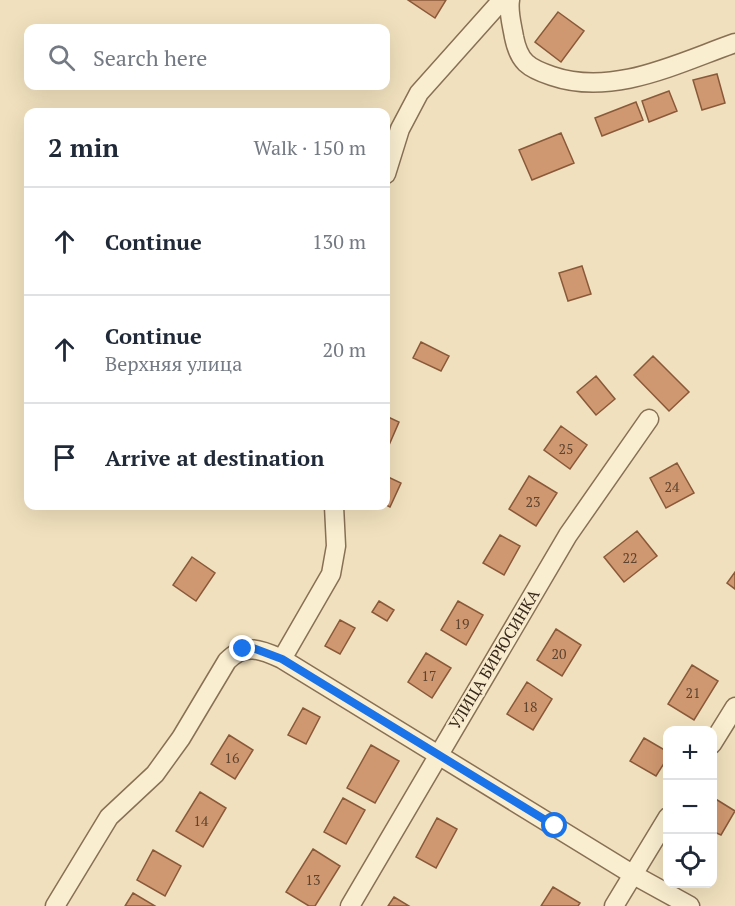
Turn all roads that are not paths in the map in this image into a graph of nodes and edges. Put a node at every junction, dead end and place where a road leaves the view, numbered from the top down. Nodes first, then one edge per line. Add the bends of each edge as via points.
1 (502, 0) edge
2 (510, 0) edge
3 (735, 43) edge
4 (390, 161) edge
5 (649, 419) dead end
6 (334, 510) edge
7 (282, 659) junction
8 (735, 707) edge
9 (717, 736) edge
10 (438, 754) junction
11 (663, 825) edge
12 (632, 874) junction
13 (55, 906) edge
14 (350, 906) edge
15 (614, 906) edge
16 (690, 906) edge

1 - 4 street via 419,93 400,129
2 - 3 street via 517,53 530,68 559,79 600,83 646,75
5 - 10 street, УЛИЦА БИРЮСИНКА via 568,535
6 - 7 street via 336,546 331,574
7 - 10 street
7 - 13 street via 253,648 234,654 155,774 109,817
8 - 9 street
10 - 12 street
10 - 14 street, УЛИЦА БИРЮСИНКА
11 - 12 street
12 - 15 street
12 - 16 street

